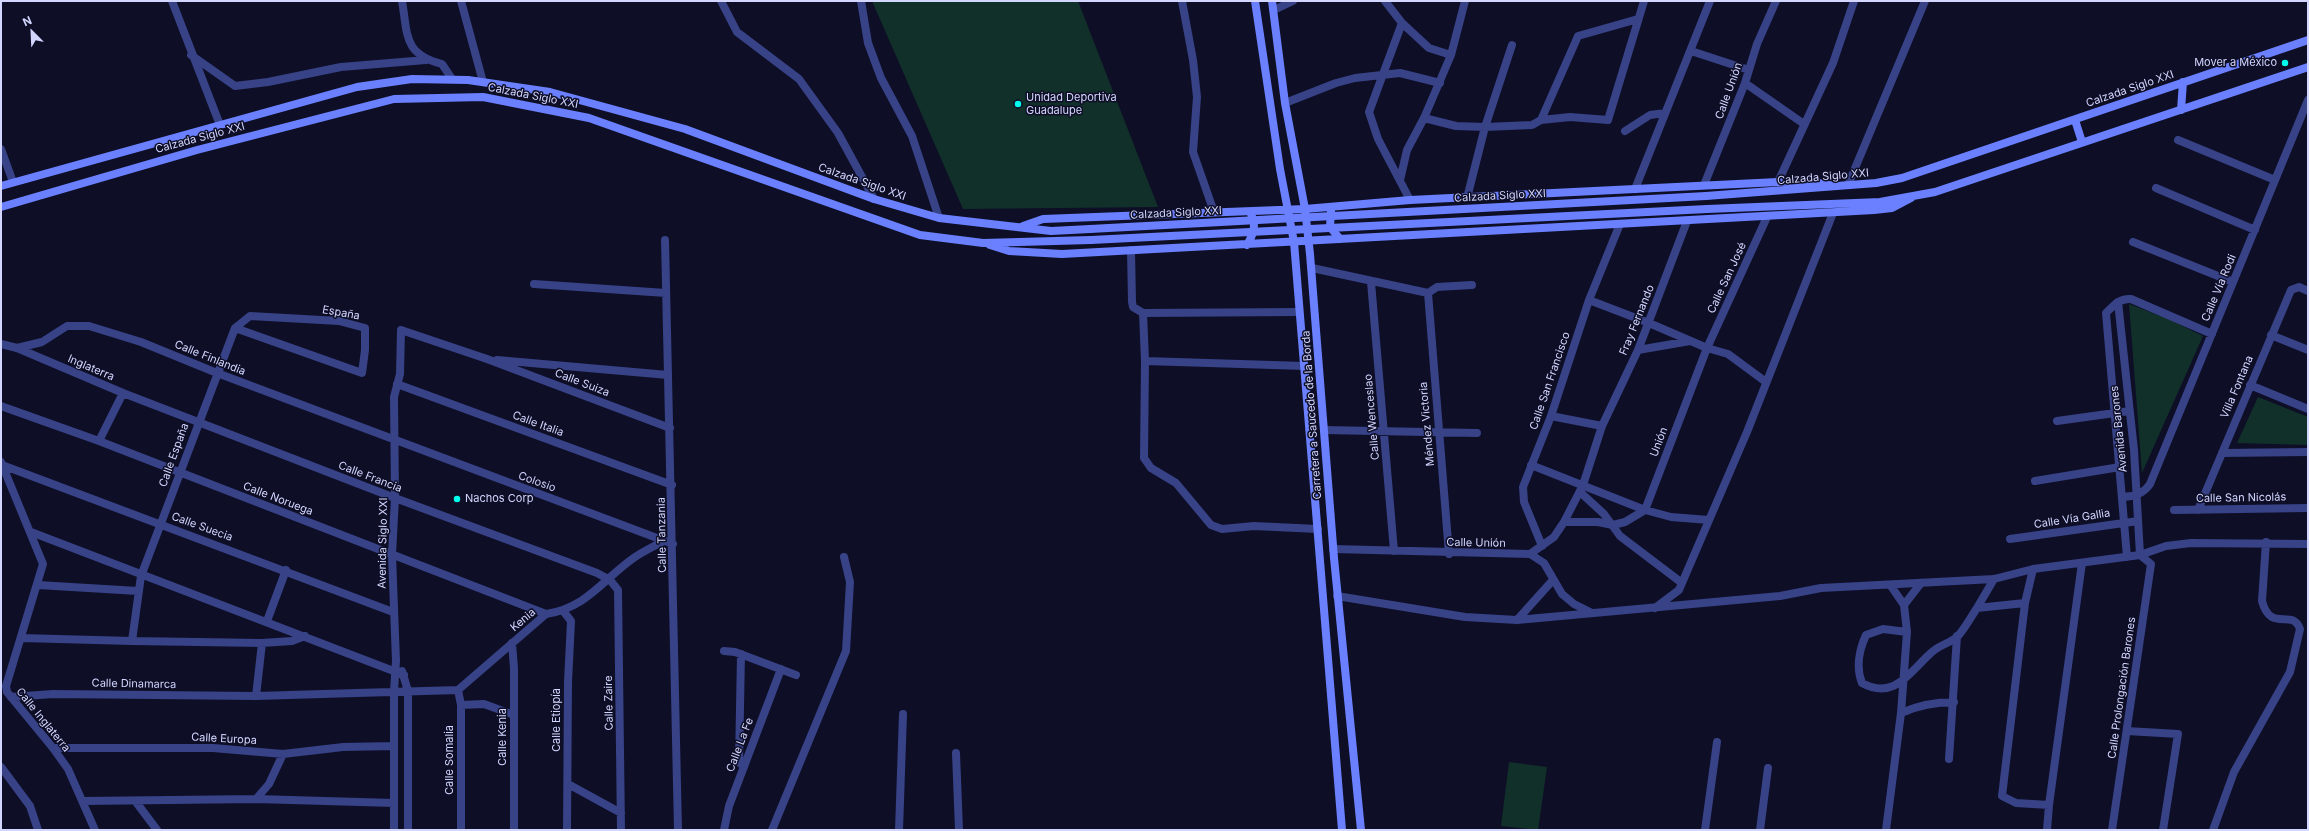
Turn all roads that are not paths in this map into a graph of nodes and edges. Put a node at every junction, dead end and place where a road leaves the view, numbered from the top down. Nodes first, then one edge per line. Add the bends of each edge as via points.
1 (172, 1) edge
2 (402, 1) edge
3 (461, 1) edge
4 (721, 1) edge
5 (861, 1) edge
6 (1182, 1) edge
7 (1255, 1) edge
8 (1272, 1) edge
9 (1293, 1) edge
10 (1385, 1) edge
11 (1466, 1) edge
12 (1644, 1) edge
13 (1710, 1) edge
14 (1854, 1) edge
15 (1925, 1) edge
16 (1775, 3) edge
17 (1274, 10) junction
18 (1638, 19) junction
19 (1402, 23) junction
20 (2308, 40) edge
21 (1512, 45) dead end
22 (1691, 51) junction
23 (191, 55) junction
24 (1451, 55) junction
25 (426, 60) junction
26 (2308, 67) edge
27 (1749, 70) junction
28 (1384, 75) junction
29 (452, 79) junction
30 (483, 82) junction
31 (2183, 82) junction
32 (1440, 83) junction
33 (1745, 83) junction
34 (2308, 100) edge
35 (1285, 103) junction
36 (2180, 110) junction
37 (1665, 113) junction
38 (1424, 118) junction
39 (1542, 120) junction
40 (2075, 120) junction
41 (1804, 124) junction
42 (220, 125) junction
43 (1485, 127) junction
44 (1625, 131) dead end
45 (2178, 140) dead end
46 (2082, 142) junction
47 (1, 149) edge
48 (1400, 180) junction
49 (2275, 180) junction
50 (13, 182) junction
51 (1778, 182) junction
52 (1704, 185) junction
53 (1830, 185) junction
54 (1848, 185) junction
55 (1, 186) edge
56 (2156, 188) dead end
57 (1635, 189) junction
58 (1466, 198) junction
59 (1911, 198) junction
60 (874, 199) junction
61 (1410, 200) junction
62 (1333, 206) junction
63 (1, 208) edge
64 (1305, 208) junction
65 (1288, 209) junction
66 (1250, 211) junction
67 (1214, 212) junction
68 (1833, 213) junction
69 (1767, 217) junction
70 (939, 218) junction
71 (1688, 221) junction
72 (1620, 224) junction
73 (1022, 226) junction
74 (2255, 230) junction
75 (1340, 239) junction
76 (665, 240) dead end
77 (1309, 241) junction
78 (1294, 242) junction
79 (2133, 242) dead end
80 (983, 243) junction
81 (1247, 245) junction
82 (1130, 250) junction
83 (1312, 268) junction
84 (1371, 282) junction
85 (2233, 282) junction
86 (534, 284) dead end
87 (1472, 285) dead end
88 (2308, 291) edge
89 (666, 293) junction
90 (1428, 293) junction
91 (1589, 300) junction
92 (2118, 302) junction
93 (1299, 312) junction
94 (1143, 313) junction
95 (1649, 323) junction
96 (235, 328) junction
97 (401, 330) joint
98 (2212, 334) junction
99 (2271, 335) junction
100 (1690, 341) junction
101 (1, 344) edge
102 (17, 348) junction
103 (1707, 348) junction
104 (1638, 350) junction
105 (2308, 350) edge
106 (487, 359) junction
107 (1146, 361) junction
108 (1304, 366) junction
109 (217, 373) junction
110 (668, 375) junction
111 (1766, 382) junction
112 (396, 384) junction
113 (2250, 385) junction
114 (123, 393) junction
115 (1, 406) edge
116 (2308, 410) edge
117 (2129, 411) junction
118 (2115, 413) junction
119 (1551, 416) junction
120 (2057, 421) dead end
121 (198, 423) junction
122 (1602, 426) junction
123 (670, 428) junction
124 (1324, 430) junction
125 (1384, 431) junction
126 (1439, 433) junction
127 (1477, 433) dead end
128 (394, 440) junction
129 (99, 441) junction
130 (2308, 452) edge
131 (2222, 453) junction
132 (2, 463) edge
133 (1531, 465) junction
134 (2120, 467) junction
135 (180, 472) junction
136 (2035, 481) dead end
137 (672, 485) junction
138 (1582, 488) junction
139 (2136, 496) junction
140 (2123, 497) junction
141 (395, 498) junction
142 (2308, 508) edge
143 (1646, 510) junction
144 (2174, 510) dead end
145 (2198, 510) junction
146 (1709, 520) junction
147 (2138, 521) junction
148 (1564, 522) junction
149 (2125, 522) junction
150 (160, 524) junction
151 (1613, 525) junction
152 (1318, 529) junction
153 (31, 532) junction
154 (2010, 539) dead end
155 (664, 540) junction
156 (2266, 542) junction
157 (673, 544) junction
158 (2308, 544) edge
159 (1542, 546) junction
160 (1333, 549) junction
161 (1394, 551) junction
162 (392, 554) junction
163 (1449, 554) junction
164 (1530, 554) junction
165 (2140, 555) junction
166 (844, 557) dead end
167 (2127, 557) junction
168 (2082, 564) junction
169 (2034, 569) junction
170 (286, 570) junction
171 (141, 576) junction
172 (1994, 579) junction
173 (610, 580) junction
174 (1553, 580) junction
175 (1682, 583) junction
176 (1921, 583) junction
177 (38, 585) junction
178 (1891, 586) junction
179 (138, 591) junction
180 (1337, 596) junction
181 (2025, 603) junction
182 (1904, 605) junction
183 (1655, 608) junction
184 (1976, 608) junction
185 (393, 612) junction
186 (564, 612) junction
187 (1593, 613) junction
188 (546, 614) junction
189 (1517, 620) junction
190 (267, 621) junction
191 (1907, 632) junction
192 (305, 636) junction
193 (1957, 636) junction
194 (21, 638) junction
195 (132, 641) junction
196 (262, 642) junction
197 (512, 643) junction
198 (724, 651) dead end
199 (742, 654) junction
200 (781, 669) junction
201 (400, 674) junction
202 (796, 675) dead end
203 (1903, 682) junction
204 (408, 690) junction
205 (458, 690) junction
206 (394, 691) junction
207 (256, 696) junction
208 (11, 697) junction
209 (1954, 702) junction
210 (461, 705) junction
211 (1901, 713) junction
212 (903, 714) dead end
213 (514, 715) junction
214 (2127, 731) junction
215 (1717, 742) dead end
216 (394, 746) junction
217 (53, 748) junction
218 (282, 754) junction
219 (956, 754) dead end
220 (1949, 759) dead end
221 (1, 767) edge
222 (744, 767) junction
223 (1768, 768) dead end
224 (568, 784) junction
225 (256, 799) junction
226 (84, 801) junction
227 (136, 802) junction
228 (394, 803) junction
229 (2049, 805) junction
230 (621, 813) junction
231 (38, 830) edge
232 (95, 830) edge
233 (157, 830) edge
234 (394, 830) edge
235 (408, 830) edge
236 (461, 830) edge
237 (514, 830) edge
238 (567, 830) edge
239 (621, 830) edge
240 (678, 830) edge
241 (724, 830) edge
242 (772, 830) edge
243 (899, 830) edge
244 (959, 830) edge
245 (1342, 830) edge
246 (1361, 830) edge
247 (1705, 830) edge
248 (1760, 830) edge
249 (1886, 830) edge
250 (2047, 830) edge
251 (2112, 830) edge
252 (2163, 830) edge
253 (2213, 830) edge

1 - 23 street
2 - 25 street via 409,44
3 - 30 street
4 - 60 street via 737,32 799,79 838,133
5 - 70 street via 868,44 881,78 912,136
6 - 67 street via 1194,60 1197,97 1193,152
7 - 65 main road, Carretera a Saucedo de la Borda
8 - 17 main road, Carretera a Saucedo de la Borda
9 - 17 street
10 - 19 street
11 - 24 street
12 - 18 street
13 - 22 street
14 - 41 street via 1833,63
15 - 54 street
16 - 27 street, Calle Unión
17 - 35 main road, Carretera a Saucedo de la Borda
18 - 39 street via 1578,36
18 - 39 street via 1608,120 1570,116
19 - 24 street via 1429,48
19 - 28 street
20 - 31 main road, Calzada Siglo XXI
21 - 43 street
22 - 27 street
22 - 37 street
23 - 25 street via 235,86 341,67
23 - 42 street
24 - 32 street
25 - 29 street via 442,64
26 - 36 main road, Calzada Siglo XXI
27 - 33 street, Calle Unión
28 - 32 street via 1400,73
28 - 35 street via 1336,83
28 - 48 street via 1369,112 1378,139
29 - 30 main road, Calzada Siglo XXI
29 - 42 main road, Calzada Siglo XXI via 412,79 357,87
30 - 60 main road, Calzada Siglo XXI via 550,92 685,129
31 - 36 main road
31 - 40 main road, Calzada Siglo XXI
32 - 38 street
33 - 41 street
33 - 52 street, Calle Unión
34 - 49 street, Calle Vía Rodi
35 - 64 main road, Carretera a Saucedo de la Borda
36 - 46 main road, Calzada Siglo XXI
37 - 44 street via 1650,115
37 - 57 street
38 - 43 street via 1456,126
38 - 48 street via 1407,150
39 - 43 street via 1532,125
40 - 46 main road
40 - 54 main road, Calzada Siglo XXI via 1924,172 1876,183
41 - 51 street
42 - 50 main road, Calzada Siglo XXI
43 - 58 street
45 - 49 street
46 - 59 main road, Calzada Siglo XXI via 1942,190
47 - 50 street
48 - 61 street
49 - 74 street, Calle Vía Rodi
50 - 55 main road, Calzada Siglo XXI
51 - 52 main road
51 - 53 main road via 1806,181
52 - 57 main road
53 - 54 main road, Calzada Siglo XXI
53 - 73 main road, Calzada Siglo XXI, bridge via 1770,193 1051,231
56 - 74 street
57 - 58 main road
58 - 61 main road
59 - 68 main road, Calzada Siglo XXI via 1892,208
59 - 80 main road, Calzada Siglo XXI, bridge via 1880,202
60 - 70 main road, Calzada Siglo XXI
61 - 62 main road
62 - 64 main road
62 - 75 main road via 1329,219 1330,227
63 - 80 main road, Calzada Siglo XXI via 197,150 394,99 483,97 589,118 920,235
64 - 65 main road
64 - 77 main road, Carretera a Saucedo de la Borda
65 - 66 main road
65 - 78 main road, Carretera a Saucedo de la Borda
66 - 67 main road
66 - 81 main road via 1254,227 1253,236
67 - 73 main road via 1043,219
68 - 69 main road, Calzada Siglo XXI
68 - 111 street
69 - 71 main road, Calzada Siglo XXI
69 - 103 street, Calle San José
70 - 73 main road, Calzada Siglo XXI
71 - 72 main road, Calzada Siglo XXI
71 - 95 street, Fray Fernando
72 - 75 main road, Calzada Siglo XXI
72 - 91 street, Calle San Francisco
74 - 85 street, Calle Vía Rodi
75 - 77 main road, Calzada Siglo XXI
76 - 89 street, Calle Tanzania
77 - 78 main road, Calzada Siglo XXI
77 - 83 main road, Carretera a Saucedo de la Borda
78 - 81 main road, Calzada Siglo XXI
78 - 93 main road, Carretera a Saucedo de la Borda
79 - 85 street
80 - 82 main road, Calzada Siglo XXI via 1009,251 1039,253
81 - 82 main road, Calzada Siglo XXI
82 - 94 street via 1133,307
83 - 84 street
83 - 124 main road, Carretera a Saucedo de la Borda
84 - 90 street
84 - 125 street, Calle Wenceslao
85 - 98 street, Calle Vía Rodi
86 - 89 street
87 - 90 street via 1437,287
88 - 99 street, Villa Fontana via 2299,288 2291,290
89 - 110 street, Calle Tanzania
90 - 126 street, Méndez Victoria
91 - 95 street
91 - 119 street, Calle San Francisco
92 - 98 street via 2124,298 2131,299
92 - 117 street, Avenida Barones
92 - 118 street, Avenida Barones via 2106,313
93 - 94 street
93 - 108 main road, Carretera a Saucedo de la Borda
94 - 107 street
95 - 100 street
95 - 104 street, Fray Fernando
96 - 96 street, España via 354,370 362,373 365,328 338,321 250,316
96 - 109 street, Calle España
97 - 106 street, Calle Suiza
97 - 112 street, Avenida Siglo XXI via 400,374
98 - 139 street, Calle Vía Rodi via 2150,484 2145,491
99 - 105 street
99 - 113 street, Villa Fontana
100 - 103 street
100 - 104 street
101 - 102 street, Inglaterra
102 - 109 street, Calle Finlandia via 42,342 67,326 89,326 141,342
102 - 114 street, Inglaterra
103 - 111 street via 1728,354
103 - 143 street, Unión
104 - 122 street, Fray Fernando
106 - 110 street, Calle Suiza
106 - 123 street, Calle Suiza
107 - 108 street
107 - 152 street via 1144,458 1148,465 1176,483 1211,525 1222,529 1254,526
108 - 152 main road, Carretera a Saucedo de la Borda
109 - 121 street, Calle España
109 - 128 street, Calle Finlandia
110 - 123 street, Calle Tanzania
111 - 146 street
112 - 128 street, Avenida Siglo XXI
112 - 137 street, Calle Italia
113 - 116 street
113 - 131 street, Villa Fontana
114 - 121 street, Calle Francia
114 - 129 street, Inglaterra
115 - 129 street, Calle Noruega
117 - 118 street
117 - 139 street, Avenida Barones
118 - 120 street
118 - 134 street, Avenida Barones
119 - 122 street
119 - 133 street, Calle San Francisco
121 - 135 street, Calle España
121 - 141 street, Calle Francia
122 - 138 street, Fray Fernando
123 - 137 street, Calle Tanzania
124 - 125 street
124 - 160 main road, Carretera a Saucedo de la Borda
125 - 126 street
125 - 161 street, Calle Wenceslao
126 - 127 street
126 - 163 street, Méndez Victoria
128 - 141 street, Avenida Siglo XXI
128 - 155 street, Colosio
129 - 135 street, Calle Noruega
130 - 131 street
131 - 145 street, Villa Fontana
132 - 150 street, Calle Suecia
132 - 153 street, Calle Inglaterra
133 - 138 street
133 - 159 street, Calle San Francisco via 1523,487 1524,502
134 - 136 street
134 - 140 street, Avenida Barones
135 - 150 street, Calle España
135 - 162 street, Calle Noruega
137 - 157 street, Calle Tanzania
138 - 143 street
138 - 148 street, Fray Fernando
138 - 151 street
139 - 140 street
139 - 147 street, Avenida Barones
140 - 149 street, Avenida Barones
141 - 162 street, Avenida Siglo XXI
141 - 173 street, Calle Francia
142 - 145 street, Calle San Nicolás
143 - 146 street via 1671,517
143 - 151 street via 1625,522
144 - 145 street, Calle San Nicolás
146 - 175 street
147 - 149 street, Calle Vía Gallia
147 - 165 street, Avenida Barones
148 - 151 street via 1598,522
148 - 159 street, Fray Fernando via 1554,537
149 - 154 street, Calle Vía Gallia
149 - 167 street, Avenida Barones
150 - 170 street, Calle Suecia
150 - 171 street, Calle España
151 - 175 street via 1620,536
152 - 245 main road, Carretera a Saucedo de la Borda
153 - 171 street
153 - 177 street, Calle Inglaterra via 43,564
155 - 157 street, Colosio
155 - 173 street, Kenia via 635,557
156 - 158 street
156 - 165 street via 2191,543 2166,546
156 - 253 street via 2262,601 2264,610 2276,619 2298,622 2300,629 2290,672 2234,772
157 - 240 street, Calle Tanzania
159 - 164 street, Fray Fernando
160 - 161 street, Calle Unión
160 - 180 main road, Carretera a Saucedo de la Borda
161 - 163 street, Calle Unión
162 - 185 street, Avenida Siglo XXI
162 - 188 street, Calle Noruega
163 - 164 street, Calle Unión
164 - 174 street via 1544,564
165 - 167 street
165 - 214 street, Calle Prolongación Barones via 2151,564
166 - 242 street via 850,582 846,651
167 - 168 street
168 - 169 street
168 - 229 street
169 - 172 street
169 - 181 street
170 - 185 street, Calle Suecia
170 - 190 street
171 - 179 street, Calle España
171 - 190 street
172 - 176 street
172 - 184 street
173 - 186 street, Kenia
173 - 230 street, Calle Zaire via 618,590
174 - 187 street via 1562,594 1574,604
174 - 189 street
175 - 183 street via 1679,590
176 - 178 street
176 - 182 street
177 - 179 street
177 - 194 street, Calle Inglaterra
178 - 182 street
178 - 183 street via 1821,588 1780,596
179 - 195 street, Calle España
180 - 189 street via 1465,617
180 - 246 main road, Carretera a Saucedo de la Borda
181 - 184 street
181 - 229 street via 2002,796 2016,803
182 - 191 street
183 - 187 street
184 - 193 street
185 - 201 street, Avenida Siglo XXI via 396,661
186 - 188 street, Kenia
186 - 224 street, Calle Etiopía via 571,621
187 - 189 street
188 - 197 street, Kenia
190 - 192 street
191 - 203 street
191 - 203 street via 1883,629 1866,635 1858,672 1862,684 1872,689 1884,689
192 - 196 street via 292,640
192 - 201 street
193 - 203 street via 1933,650
193 - 209 street
194 - 195 street
194 - 208 street, Calle Inglaterra via 6,686
195 - 196 street
196 - 207 street
197 - 205 street, Kenia
197 - 213 street, Calle Kenia
198 - 199 street
199 - 200 street
199 - 222 street via 739,762
200 - 202 street
200 - 222 street, Calle La Fe
201 - 204 street, Avenida Siglo XXI
201 - 206 street, Avenida Siglo XXI
203 - 211 street
204 - 205 street, Calle Dinamarca
204 - 206 street, Calle Dinamarca
204 - 235 street, Avenida Siglo XXI
205 - 210 street, Calle Somalia
206 - 207 street, Calle Dinamarca
206 - 216 street, Avenida Siglo XXI
207 - 208 street, Calle Dinamarca via 53,694
208 - 217 street, Calle Inglaterra
209 - 211 street via 1936,702
209 - 220 street
210 - 213 street via 484,704
210 - 236 street, Calle Somalia
211 - 249 street
212 - 243 street
213 - 237 street, Calle Kenia
214 - 251 street, Calle Prolongación Barones
214 - 252 street via 2178,734
215 - 247 street
216 - 218 street, Calle Europa via 343,747
216 - 228 street, Avenida Siglo XXI
217 - 218 street, Calle Europa via 213,748
217 - 226 street, Calle Inglaterra via 68,769
218 - 225 street via 269,784
219 - 244 street
221 - 231 street via 30,806
222 - 241 street, Calle La Fe via 725,819
223 - 248 street
224 - 230 street
224 - 238 street, Calle Etiopía
225 - 227 street
225 - 228 street
226 - 227 street
226 - 232 street, Calle Inglaterra
227 - 233 street
228 - 234 street, Avenida Siglo XXI
229 - 250 street
230 - 239 street, Calle Zaire

